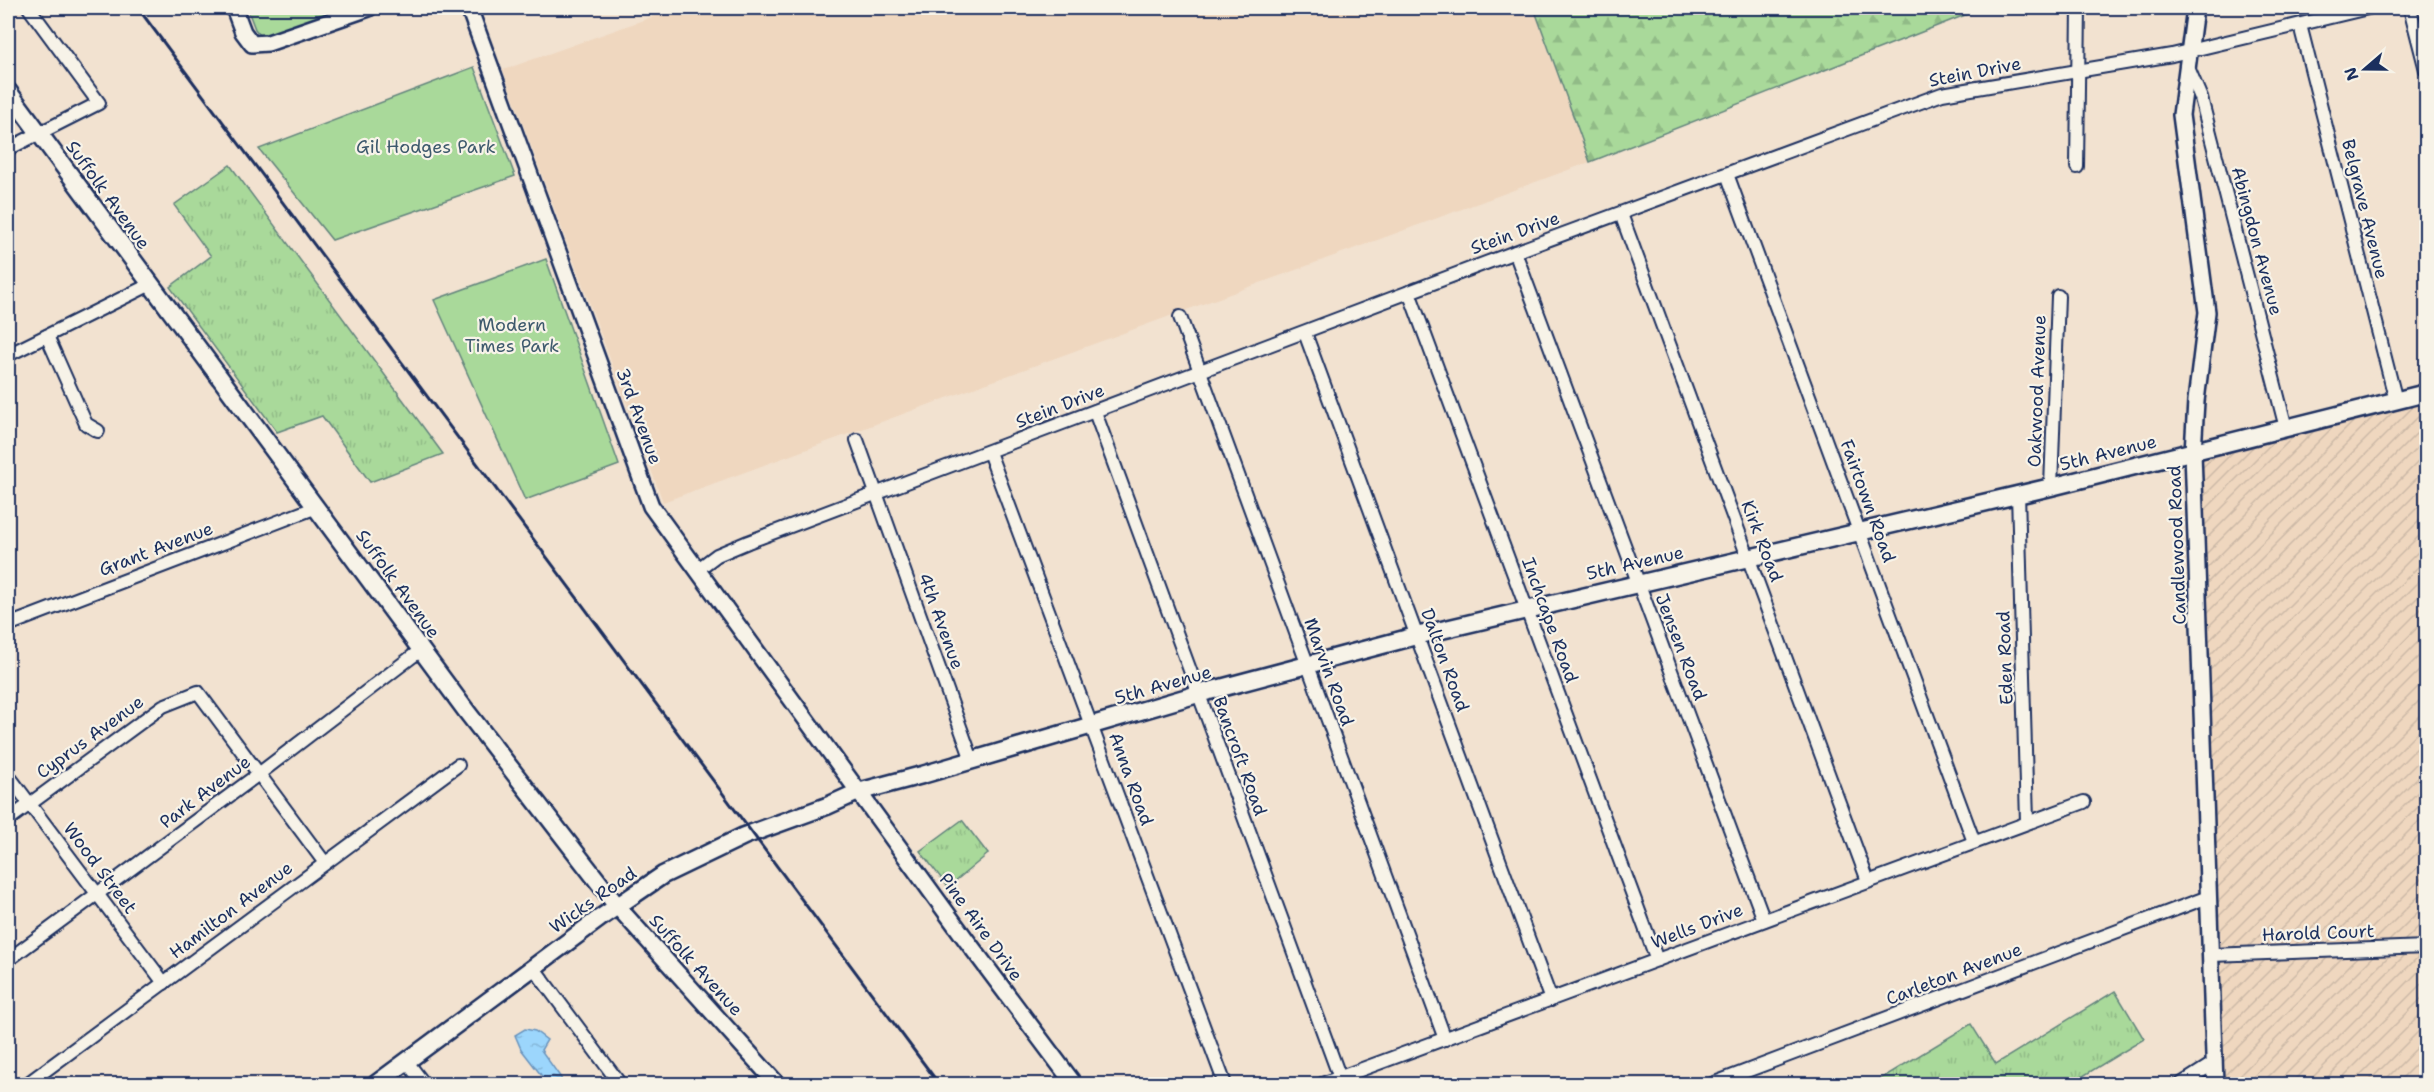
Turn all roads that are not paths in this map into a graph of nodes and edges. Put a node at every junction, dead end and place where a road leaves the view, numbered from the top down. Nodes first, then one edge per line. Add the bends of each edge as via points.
1 (29, 8) edge
2 (234, 8) edge
3 (369, 8) edge
4 (469, 8) edge
5 (2079, 8) edge
6 (2195, 8) edge
7 (2368, 8) edge
8 (2410, 8) edge
9 (2300, 25) junction
10 (2188, 58) junction
11 (2427, 70) edge
12 (2078, 71) junction
13 (8, 91) edge
14 (39, 133) junction
15 (8, 149) edge
16 (2077, 168) dead end
17 (1727, 174) junction
18 (1621, 214) junction
19 (1515, 252) junction
20 (149, 285) junction
21 (1409, 292) junction
22 (2058, 296) dead end
23 (1180, 317) dead end
24 (1305, 333) junction
25 (47, 336) junction
26 (8, 355) edge
27 (1200, 372) junction
28 (2427, 393) edge
29 (2396, 401) junction
30 (1095, 412) junction
31 (2286, 428) junction
32 (98, 431) dead end
33 (857, 440) dead end
34 (989, 452) junction
35 (2193, 452) junction
36 (2051, 487) junction
37 (877, 494) junction
38 (2018, 494) junction
39 (317, 507) junction
40 (1860, 531) junction
41 (1749, 556) junction
42 (697, 570) junction
43 (1638, 582) junction
44 (1527, 609) junction
45 (8, 625) edge
46 (1416, 636) junction
47 (422, 649) junction
48 (1307, 666) junction
49 (1198, 694) junction
50 (1092, 726) junction
51 (972, 760) junction
52 (458, 765) dead end
53 (260, 773) junction
54 (8, 775) edge
55 (858, 792) junction
56 (2084, 802) dead end
57 (30, 803) junction
58 (8, 820) edge
59 (2027, 822) junction
60 (1974, 842) junction
61 (325, 863) junction
62 (1868, 881) junction
63 (96, 894) junction
64 (2208, 897) junction
65 (617, 906) junction
66 (1764, 920) junction
67 (2427, 947) edge
68 (2211, 955) junction
69 (8, 960) edge
70 (1657, 960) junction
71 (533, 967) junction
72 (164, 983) junction
73 (1551, 1000) junction
74 (1445, 1039) junction
75 (407, 1062) junction
76 (2214, 1063) junction
77 (1340, 1078) junction
78 (27, 1084) edge
79 (376, 1084) edge
80 (383, 1084) edge
81 (424, 1084) edge
82 (620, 1084) edge
83 (777, 1084) edge
84 (1074, 1084) edge
85 (1225, 1084) edge
86 (1322, 1084) edge
87 (1712, 1084) edge
88 (2181, 1084) edge
89 (2215, 1084) edge

1 - 14 street via 99,103
2 - 3 street via 252,44 268,43
4 - 42 street, 3rd Avenue via 651,506
5 - 12 street
6 - 10 street, Candlewood Road
7 - 9 street, Stein Drive
8 - 11 street
9 - 10 street, Stein Drive
9 - 29 street, Belgrave Avenue
10 - 12 street, Stein Drive
10 - 31 street, Abingdon Avenue
10 - 35 street, Candlewood Road via 2181,115 2207,312
12 - 16 street
12 - 17 street, Stein Drive via 1941,94
13 - 14 main road, Suffolk Avenue
14 - 15 street
14 - 20 main road, Suffolk Avenue
17 - 18 street, Stein Drive
17 - 40 street, Fairtown Road
18 - 19 street, Stein Drive
18 - 41 street, Kirk Road
19 - 21 street, Stein Drive
19 - 43 street, Jensen Road
20 - 25 street
20 - 39 main road, Suffolk Avenue
21 - 24 street, Stein Drive
21 - 44 street, Inchcape Road
22 - 36 street, Oakwood Avenue
23 - 27 street, Marvin Road
24 - 27 street, Stein Drive
24 - 46 street, Dalton Road
25 - 26 street
25 - 32 street via 86,424
27 - 30 street, Stein Drive
27 - 48 street, Marvin Road
28 - 29 main road, 5th Avenue
29 - 31 main road, 5th Avenue
30 - 34 street, Stein Drive
30 - 49 street, Bancroft Road
31 - 35 main road, 5th Avenue
33 - 37 street, 4th Avenue
34 - 37 street, Stein Drive
34 - 50 street, Anna Road
35 - 36 main road, 5th Avenue
35 - 64 street, Candlewood Road
36 - 38 main road, 5th Avenue
37 - 42 street, Stein Drive via 717,555
37 - 51 street, 4th Avenue
38 - 40 main road, 5th Avenue
38 - 59 street, Eden Road
39 - 45 street, Grant Avenue
39 - 47 main road, Suffolk Avenue
40 - 41 main road, 5th Avenue
40 - 60 street, Fairtown Road
41 - 43 main road, 5th Avenue
41 - 62 street, Kirk Road
42 - 55 street, 3rd Avenue
43 - 44 main road, 5th Avenue
43 - 66 street, Jensen Road
44 - 46 main road, 5th Avenue
44 - 70 street, Inchcape Road
46 - 48 main road, 5th Avenue
46 - 73 street, Dalton Road
47 - 53 street, Park Avenue
47 - 65 main road, Suffolk Avenue
48 - 49 main road, 5th Avenue
48 - 74 street, Marvin Road
49 - 50 main road, 5th Avenue
49 - 77 street, Bancroft Road
50 - 51 main road, 5th Avenue
50 - 85 street, Anna Road
51 - 55 main road, 5th Avenue
52 - 61 street, Hamilton Avenue
53 - 57 street, Cyprus Avenue via 198,692 163,706
53 - 61 street
53 - 63 street, Park Avenue
54 - 57 street, Wood Street
55 - 65 main road, Wicks Road via 701,855
55 - 84 street, Pine Aire Drive
56 - 59 street, Wells Drive
57 - 58 street, Cyprus Avenue
57 - 63 street, Wood Street
59 - 60 street, Wells Drive
60 - 62 street, Wells Drive
61 - 72 street, Hamilton Avenue
62 - 66 street, Wells Drive
63 - 69 street, Park Avenue
63 - 72 street, Wood Street
64 - 68 street, Candlewood Road
64 - 87 street, Carleton Avenue
65 - 71 main road, Wicks Road
65 - 83 street, Suffolk Avenue
66 - 70 street, Wells Drive
67 - 68 street, Harold Court
68 - 76 street, Candlewood Road
70 - 73 street, Wells Drive
71 - 75 main road, Wicks Road
71 - 82 street
72 - 78 street, Hamilton Avenue
73 - 74 street, Wells Drive
74 - 77 street, Wells Drive
75 - 79 main road, Wicks Road
75 - 80 main road
75 - 81 street
76 - 88 street
76 - 89 street, Candlewood Road
77 - 86 street, Wells Drive

